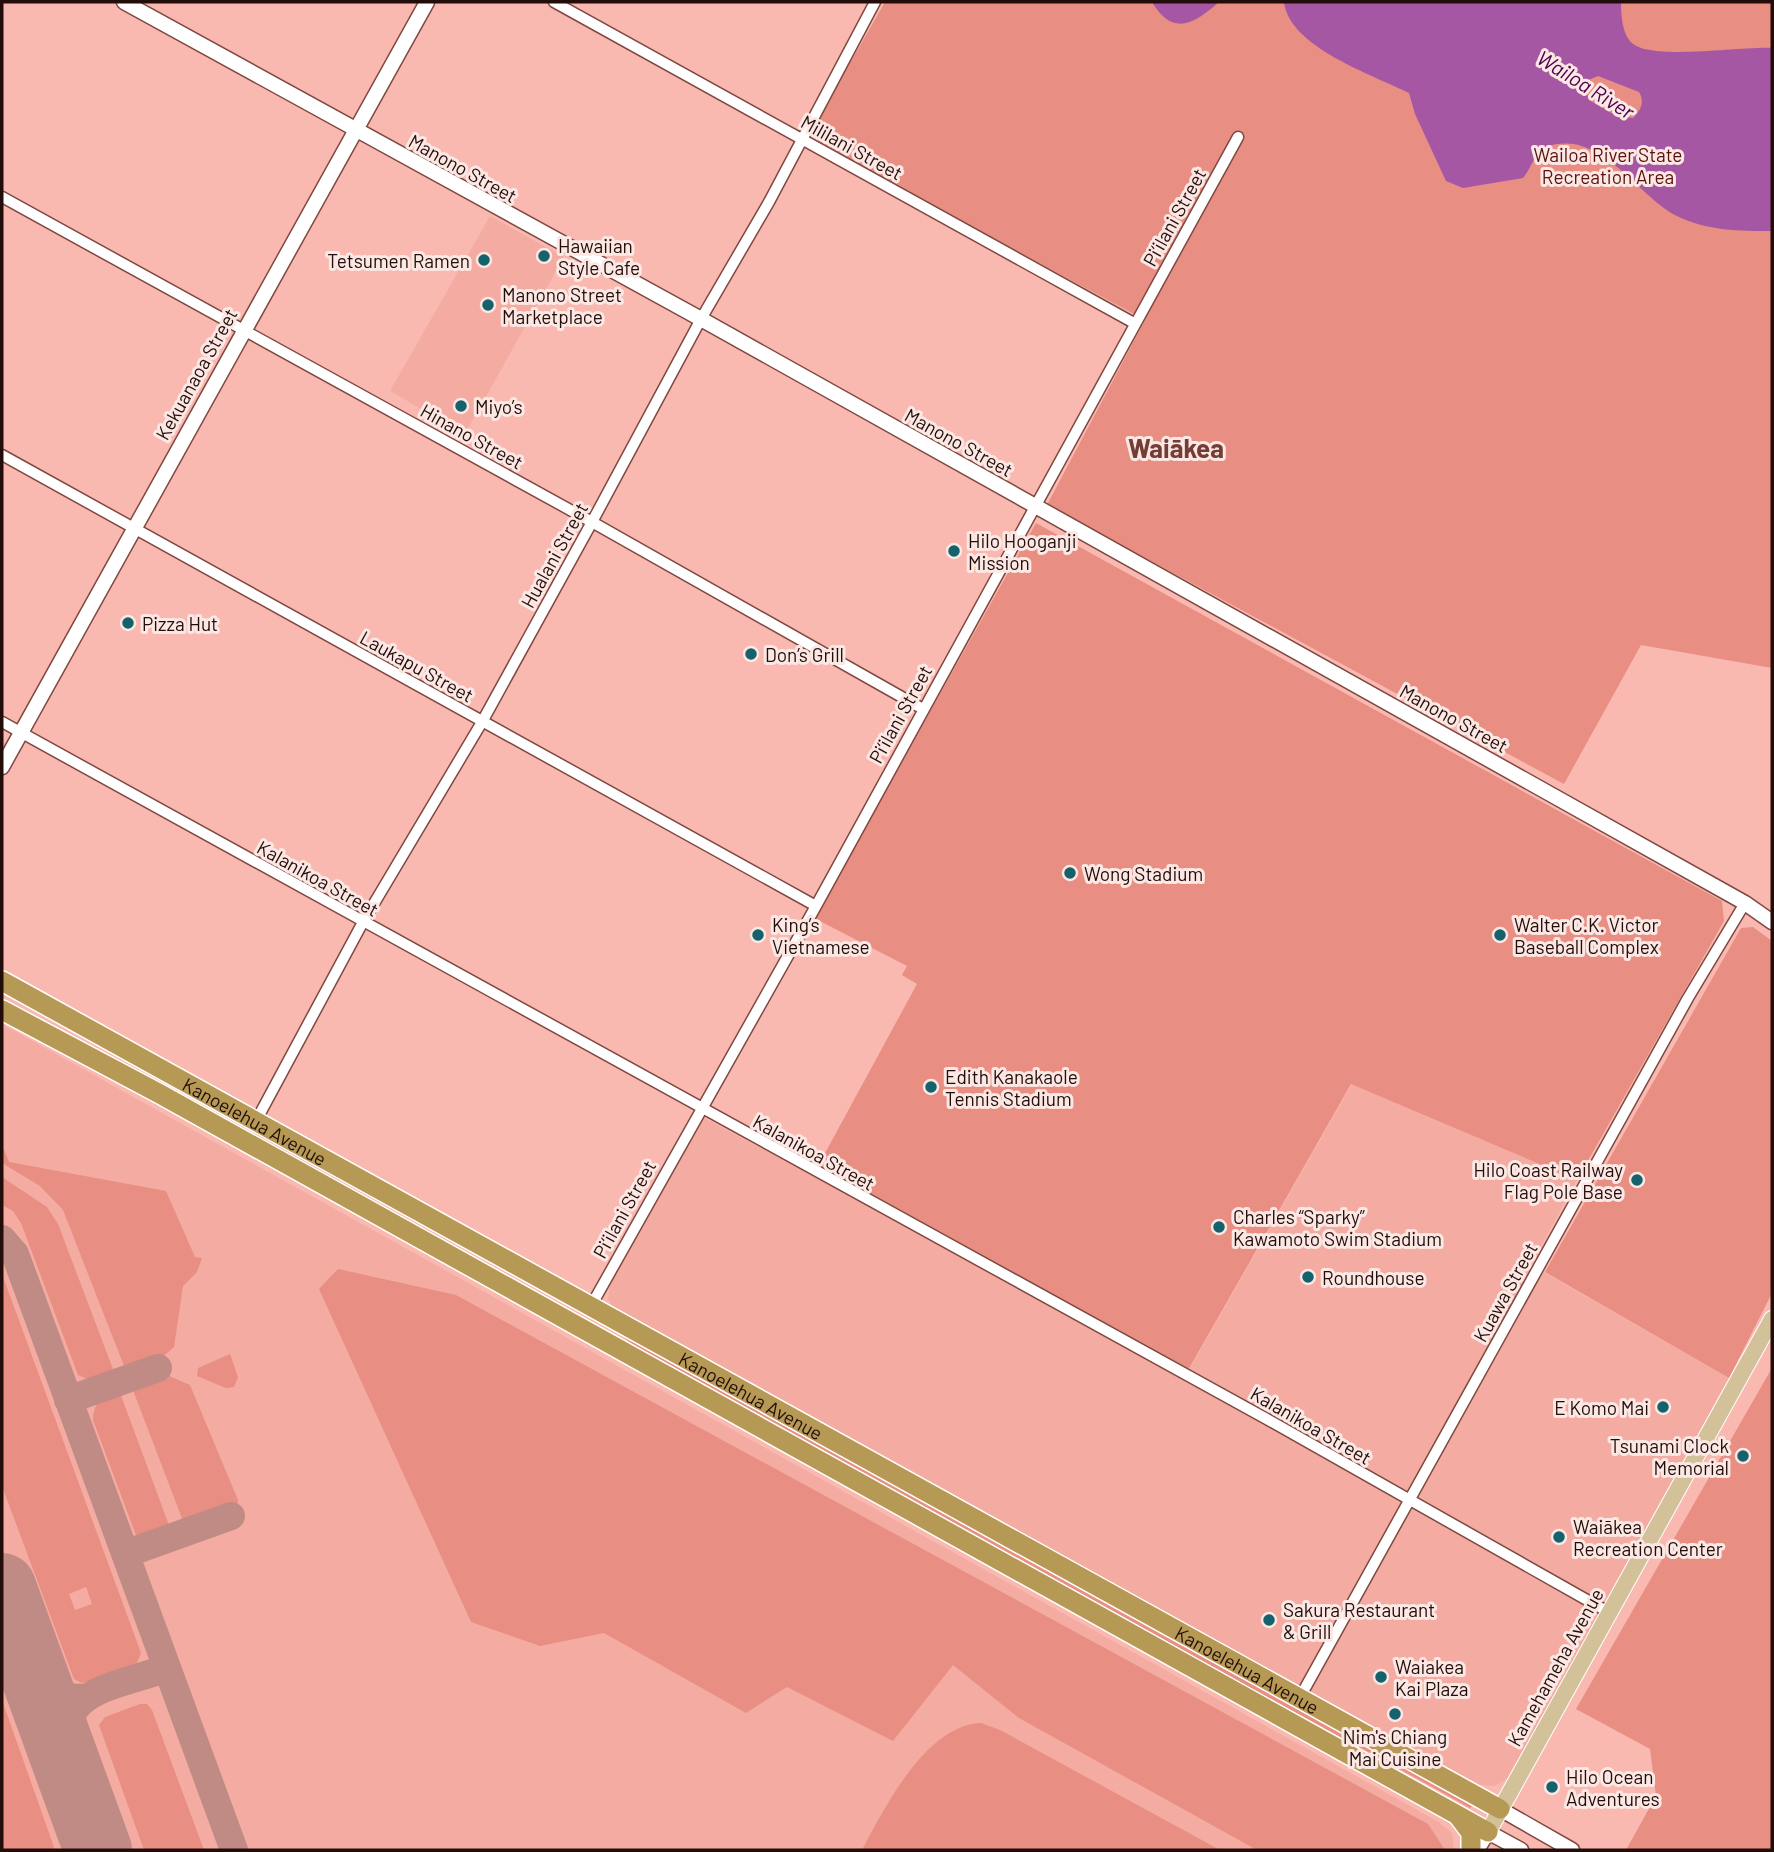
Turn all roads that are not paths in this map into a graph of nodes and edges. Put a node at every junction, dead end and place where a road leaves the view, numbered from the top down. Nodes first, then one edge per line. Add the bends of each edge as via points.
1 (124, 2) edge
2 (427, 2) edge
3 (554, 2) edge
4 (875, 2) edge
5 (354, 130) junction
6 (1238, 137) dead end
7 (800, 139) junction
8 (2, 197) edge
9 (701, 320) junction
10 (1134, 323) junction
11 (242, 330) junction
12 (2, 455) edge
13 (1034, 505) junction
14 (592, 522) junction
15 (134, 527) junction
16 (923, 709) junction
17 (2, 722) edge
18 (482, 722) junction
19 (20, 732) junction
20 (2, 767) edge
21 (1745, 903) junction
22 (816, 906) junction
23 (363, 922) junction
24 (1772, 922) edge
25 (2, 981) edge
26 (2, 1010) edge
27 (699, 1109) junction
28 (256, 1121) junction
29 (591, 1306) junction
30 (548, 1311) junction
31 (1772, 1321) edge
32 (628, 1356) junction
33 (1409, 1502) junction
34 (1610, 1613) junction
35 (1299, 1699) junction
36 (1500, 1809) junction
37 (1456, 1814) junction
38 (1488, 1832) junction
39 (1471, 1850) edge
40 (1477, 1850) edge
41 (1521, 1850) edge
42 (1572, 1850) edge

1 - 5 street, Manono Street
2 - 5 street, Kekuanaoa Street
3 - 7 street, Mililani Street
4 - 7 street, Hualani Street
5 - 9 street, Manono Street
5 - 11 street, Kekuanaoa Street
6 - 10 street, Pi‘ilani Street
7 - 9 street, Hualani Street
7 - 10 street, Mililani Street
8 - 11 street, Hinano Street
9 - 13 street, Manono Street
9 - 14 street, Hualani Street
10 - 13 street, Pi‘ilani Street
11 - 14 street, Hinano Street
11 - 15 street, Kekuanaoa Street
12 - 15 street, Laukapu Street
13 - 16 street, Pi‘ilani Street
13 - 21 street, Manono Street
14 - 16 street, Hinano Street
14 - 18 street, Hualani Street
15 - 18 street, Laukapu Street
15 - 19 street, Kekuanaoa Street
16 - 22 street, Pi‘ilani Street
17 - 19 street, Kalanikoa Street
18 - 22 street, Laukapu Street
18 - 23 street, Hualani Street
19 - 20 street, Kekuanaoa Street
19 - 23 street, Kalanikoa Street
21 - 24 street, Manono Street
21 - 33 street, Kuawa Street
22 - 27 street, Pi‘ilani Street
23 - 27 street, Kalanikoa Street
23 - 28 street, Hualani Street
25 - 28 highway, Kanoelehua Avenue
26 - 30 highway, Kanoelehua Avenue
27 - 29 street, Pi‘ilani Street
27 - 33 street, Kalanikoa Street via 1265,1418
28 - 29 highway, Kanoelehua Avenue
29 - 30 highway
29 - 32 highway
29 - 35 highway, Kanoelehua Avenue
30 - 32 highway, Kanoelehua Avenue
31 - 34 main road, Kamehameha Avenue
32 - 37 highway, Kanoelehua Avenue
33 - 34 street, Kalanikoa Street
33 - 35 street, Kuawa Street
34 - 36 main road, Kamehameha Avenue
35 - 36 highway, Kanoelehua Avenue
36 - 38 main road, Kamehameha Avenue
36 - 42 street
37 - 38 highway, Kanoelehua Avenue
37 - 39 highway via 1471,1833
38 - 40 street
38 - 41 street

